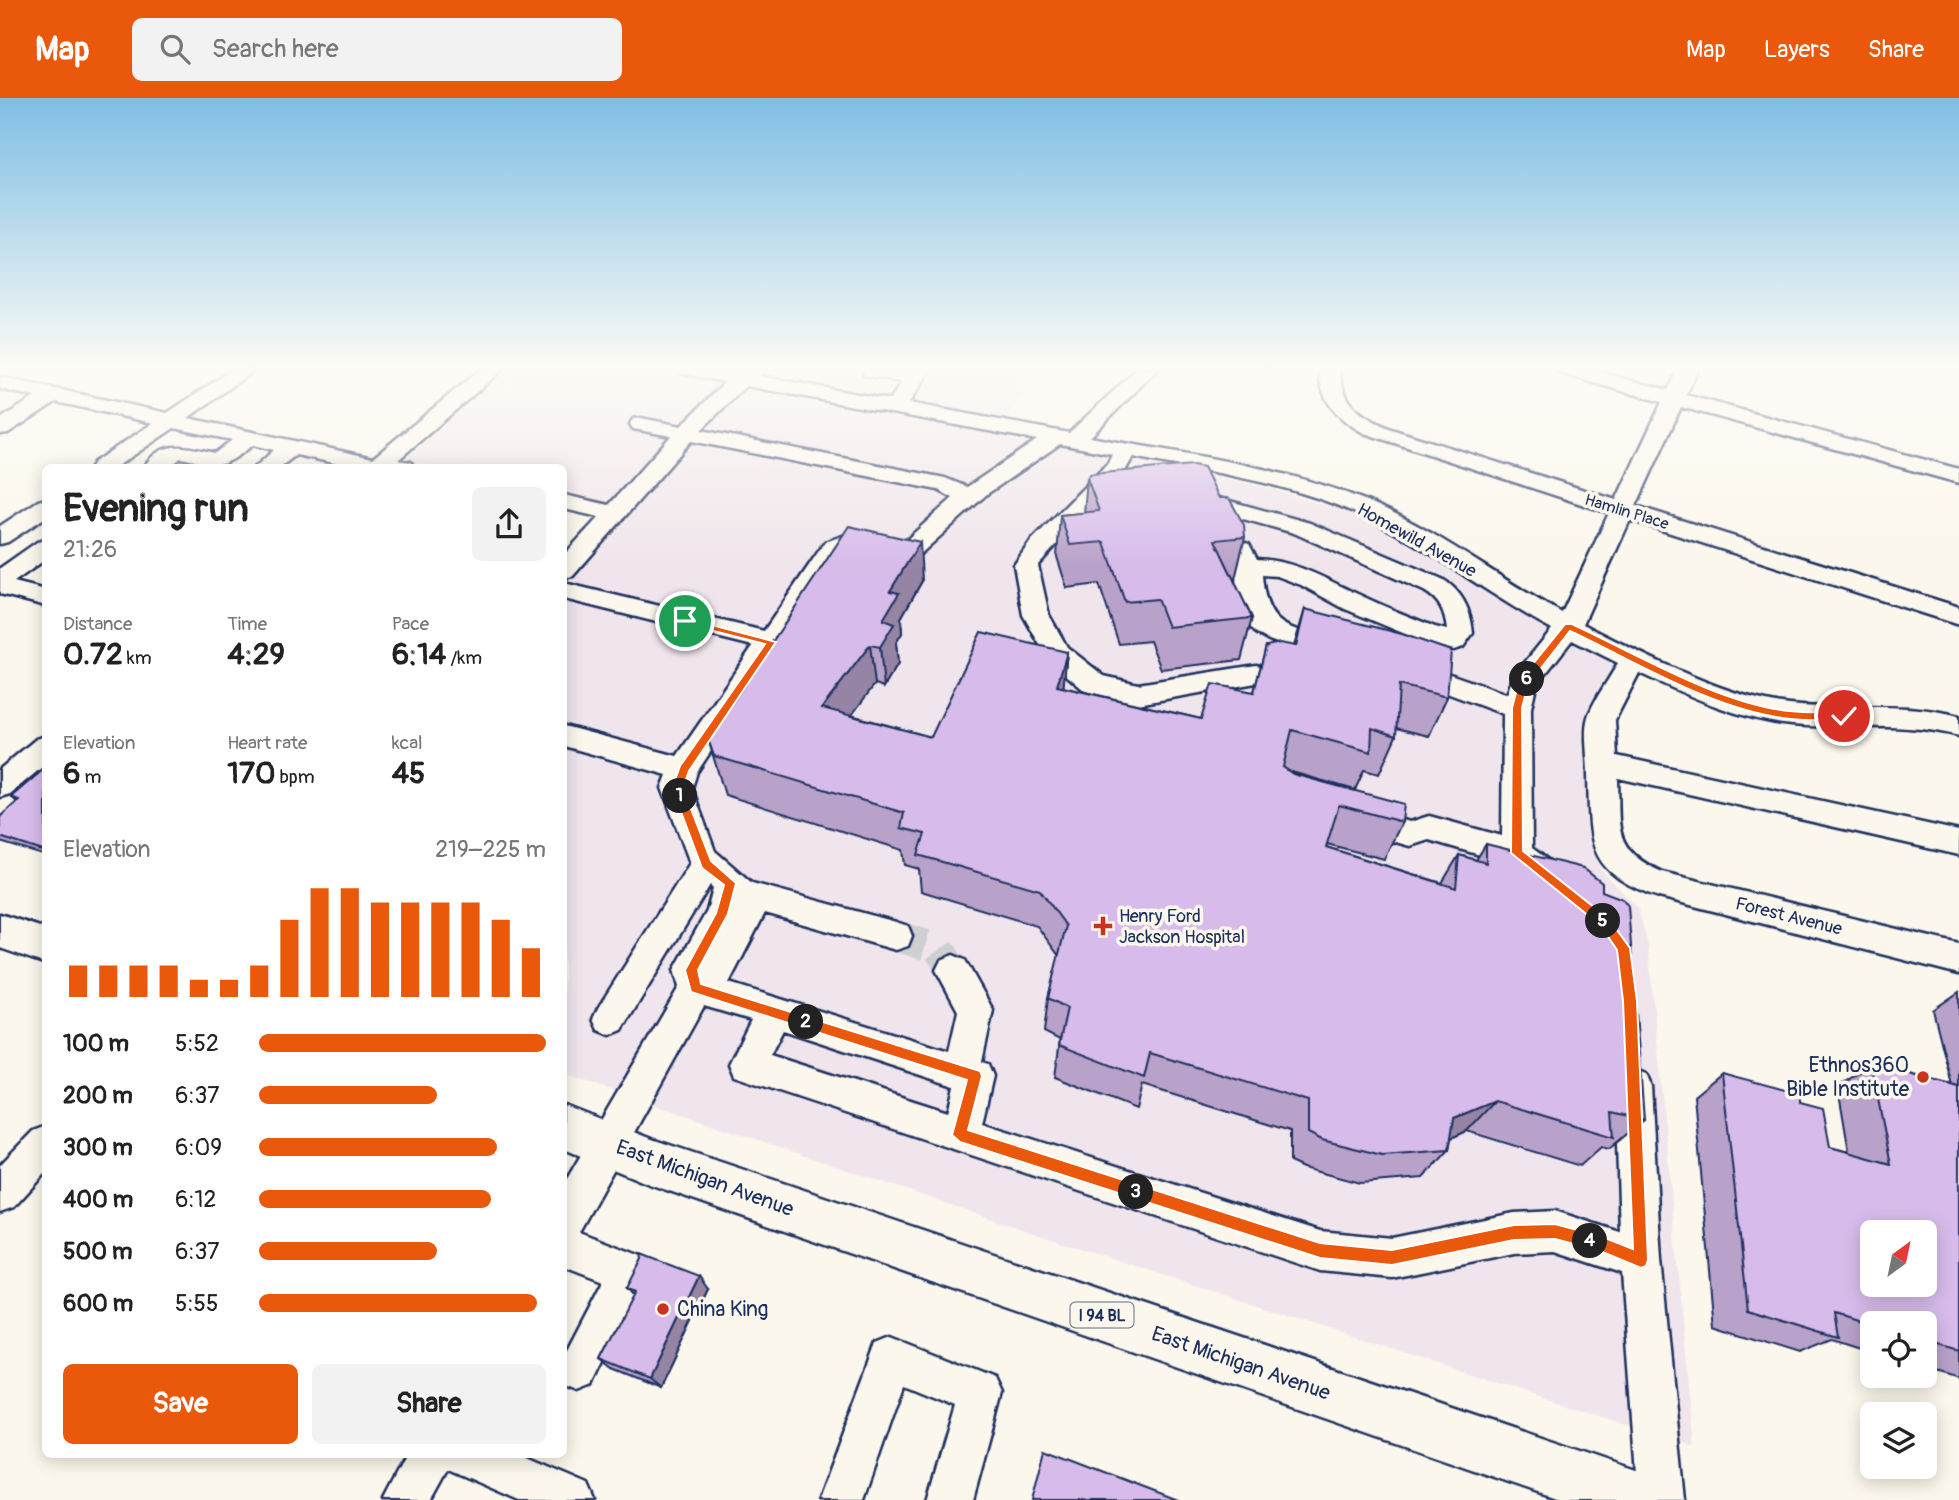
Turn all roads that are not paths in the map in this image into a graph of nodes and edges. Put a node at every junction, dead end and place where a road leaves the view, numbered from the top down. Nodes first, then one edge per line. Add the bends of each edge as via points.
1 (151, 434) edge
2 (233, 434) edge
3 (415, 434) edge
4 (685, 434) edge
5 (699, 434) edge
6 (1040, 434) edge
7 (1070, 434) edge
8 (1384, 434) edge
9 (1658, 434) edge
10 (1810, 434) edge
11 (249, 438) junction
12 (1065, 439) junction
13 (292, 447) junction
14 (1126, 449) junction
15 (106, 464) edge
16 (159, 464) edge
17 (270, 464) edge
18 (368, 464) edge
19 (379, 464) edge
20 (1959, 476) edge
21 (1100, 483) junction
22 (1126, 487) edge
23 (967, 496) junction
24 (1178, 496) edge
25 (1216, 502) junction
26 (567, 503) edge
27 (42, 509) edge
28 (1624, 510) junction
29 (615, 513) junction
30 (0, 537) edge
31 (42, 550) edge
32 (1447, 555) junction
33 (1249, 566) junction
34 (567, 567) edge
35 (0, 580) edge
36 (1433, 585) junction
37 (0, 586) edge
38 (567, 592) edge
39 (42, 597) edge
40 (1959, 616) edge
41 (1569, 626) junction
42 (771, 642) junction
43 (1355, 653) edge
44 (1634, 659) junction
45 (1385, 661) edge
46 (1256, 674) edge
47 (1517, 708) junction
48 (1959, 726) edge
49 (567, 737) edge
50 (42, 750) edge
51 (1602, 764) junction
52 (684, 769) junction
53 (0, 786) edge
54 (1331, 813) edge
55 (1959, 843) edge
56 (1517, 853) junction
57 (727, 881) junction
58 (1573, 897) edge
59 (0, 931) edge
60 (896, 936) tunnel mouth
61 (42, 946) edge
62 (1959, 959) edge
63 (953, 970) tunnel mouth
64 (696, 988) junction
65 (774, 1012) junction
66 (610, 1018) dead end
67 (1632, 1055) edge
68 (962, 1072) junction
69 (585, 1135) edge
70 (960, 1135) junction
71 (42, 1147) edge
72 (0, 1193) edge
73 (567, 1209) edge
74 (567, 1246) edge
75 (1641, 1260) junction
76 (579, 1370) dead end
77 (430, 1458) edge
78 (473, 1458) edge
79 (406, 1500) edge
80 (572, 1500) edge
81 (842, 1500) edge
82 (950, 1500) edge
83 (1642, 1500) edge
84 (1661, 1500) edge

1 - 15 street
2 - 11 street
3 - 19 street
4 - 29 street
5 - 23 street via 946,485
6 - 12 street, Homewild Avenue
7 - 12 street
8 - 28 street, Hamlin Place
9 - 28 street
10 - 20 street
11 - 13 street
11 - 16 street via 219,460 177,451
12 - 14 street, Homewild Avenue
12 - 23 street
13 - 17 street
13 - 18 street
14 - 21 street
14 - 32 street, Homewild Avenue via 1233,470 1347,501 1386,518
21 - 22 street
21 - 46 street via 1026,565 1036,615 1057,653 1096,684 1138,694
23 - 42 street via 908,552 851,541 834,547
24 - 25 street
25 - 33 street
25 - 36 street via 1302,528
26 - 29 street
27 - 30 street
28 - 40 street, Hamlin Place
28 - 41 street
29 - 34 street
31 - 35 street
32 - 36 street
32 - 41 street, Homewild Avenue
33 - 36 street via 1280,568 1427,634 1454,641 1460,634 1460,614 1446,592
33 - 43 street via 1251,596 1263,625 1282,635
37 - 39 street
38 - 42 street
41 - 44 street, Homewild Avenue
41 - 47 street via 1523,684
42 - 52 street
44 - 48 street, Homewild Avenue via 1748,706 1789,715 1896,713
44 - 51 street via 1601,720
45 - 47 street
47 - 56 street
49 - 52 street
50 - 53 street
51 - 55 street
51 - 62 street, Forest Avenue via 1605,839 1610,850 1639,877
52 - 57 street via 677,788
54 - 56 street via 1410,834 1429,828
56 - 58 street
57 - 60 street
57 - 64 street via 749,905 745,925 715,976
57 - 66 street
59 - 61 main road
63 - 68 street via 976,1010
64 - 65 street
64 - 69 street
65 - 68 street
65 - 70 street via 747,1064
67 - 75 street
68 - 70 street via 975,1076
69 - 73 street
69 - 83 main road, East Michigan Avenue / I 94 BL
70 - 75 street via 1320,1251 1392,1258 1514,1233 1555,1231
71 - 72 street
74 - 76 street via 630,1271
75 - 84 street
77 - 79 street
78 - 80 street
81 - 82 street via 892,1359 980,1393

